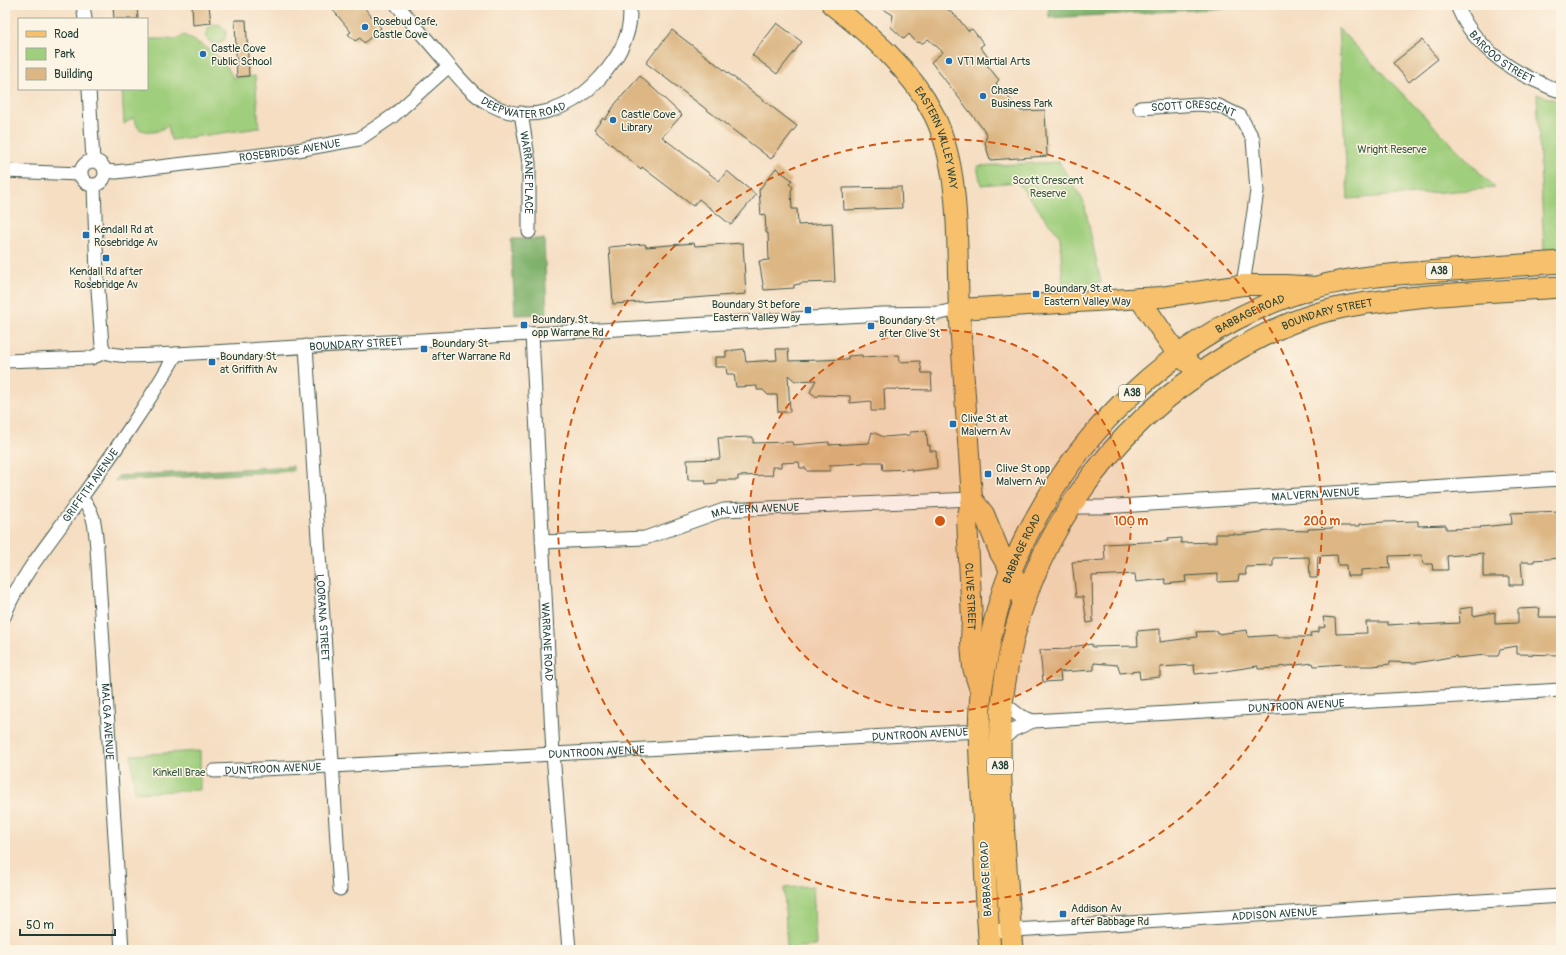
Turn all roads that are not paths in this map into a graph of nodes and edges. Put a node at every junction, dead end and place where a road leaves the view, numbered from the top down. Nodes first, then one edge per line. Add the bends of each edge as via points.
1 (83, 5) edge
2 (397, 5) edge
3 (629, 5) edge
4 (832, 5) edge
5 (1456, 5) edge
6 (84, 18) edge
7 (449, 66) junction
8 (89, 90) edge
9 (1561, 91) edge
10 (1140, 108) dead end
11 (521, 113) junction
12 (93, 161) junction
13 (105, 171) junction
14 (5, 172) edge
15 (80, 174) junction
16 (94, 186) junction
17 (529, 232) dead end
18 (1561, 262) edge
19 (1243, 285) junction
20 (1317, 287) junction
21 (1561, 287) edge
22 (1139, 298) junction
23 (959, 309) junction
24 (532, 334) junction
25 (306, 346) junction
26 (105, 352) junction
27 (176, 354) junction
28 (1178, 354) junction
29 (5, 361) edge
30 (1200, 372) junction
31 (1561, 479) edge
32 (81, 499) junction
33 (972, 499) junction
34 (1069, 508) junction
35 (542, 542) junction
36 (1011, 570) junction
37 (1023, 604) junction
38 (5, 615) edge
39 (1561, 690) edge
40 (981, 693) junction
41 (1003, 702) junction
42 (1033, 721) junction
43 (979, 731) junction
44 (1001, 741) junction
45 (553, 754) junction
46 (332, 766) junction
47 (214, 771) dead end
48 (340, 889) dead end
49 (1561, 896) edge
50 (1011, 930) junction
51 (989, 940) edge
52 (122, 950) edge
53 (569, 950) edge
54 (1012, 950) edge

1 - 6 street
2 - 7 street, DEEPWATER ROAD
3 - 11 street, DEEPWATER ROAD via 630,20 625,42 606,71 589,90 561,108 546,112
4 - 23 main road, EASTERN VALLEY WAY via 868,34 893,59 921,92 934,115 943,138 954,189
5 - 9 street, BARCOO STREET via 1474,35 1492,53 1531,79
7 - 11 street, DEEPWATER ROAD via 484,100 505,110
7 - 13 street, ROSEBRIDGE AVENUE via 393,116 359,139 286,152 116,172
8 - 12 street
10 - 19 street, SCOTT CRESCENT via 1199,104 1219,106 1240,116 1253,138 1257,191
11 - 17 street, WARRANE PLACE via 529,163
12 - 13 street via 102,165
12 - 15 street via 82,166
13 - 16 street via 101,183
14 - 15 street
15 - 16 street via 86,184
16 - 26 street via 97,275 102,346
18 - 20 highway, BOUNDARY STREET / A38 via 1384,275
19 - 20 main road, BOUNDARY STREET
19 - 22 main road, BOUNDARY STREET
20 - 28 highway, BABBAGE ROAD / A38 via 1237,320
21 - 30 highway, BOUNDARY STREET / A38 via 1486,291 1351,305 1280,328 1246,344
22 - 23 main road, BOUNDARY STREET
22 - 28 main road
23 - 24 street, BOUNDARY STREET via 940,313
23 - 33 main road, CLIVE STREET
24 - 25 street, BOUNDARY STREET
24 - 35 street, WARRANE ROAD
25 - 27 street, BOUNDARY STREET
25 - 46 street, LOORANA STREET
26 - 27 street, BOUNDARY STREET via 122,356
26 - 29 street, BOUNDARY STREET via 91,358
27 - 32 street, GRIFFITH AVENUE
28 - 30 main road
28 - 36 highway, BABBAGE ROAD / A38 via 1131,394 1082,448 1042,509
30 - 34 highway, BABBAGE ROAD / A38 via 1170,393 1123,437
31 - 34 street, MALVERN AVENUE
32 - 38 street, GRIFFITH AVENUE via 19,586
32 - 52 street, MALGA AVENUE via 87,504 93,516 97,548
33 - 35 street, MALVERN AVENUE via 724,510 645,538
33 - 36 main road via 984,514 1000,553
33 - 40 main road, CLIVE STREET via 967,519 973,668
34 - 37 highway, BABBAGE ROAD / A38 via 1050,541
35 - 45 street, WARRANE ROAD
36 - 37 main road
36 - 40 highway, BABBAGE ROAD / A38 via 990,642
37 - 41 highway, BABBAGE ROAD / A38
39 - 42 street, DUNTROON AVENUE
40 - 43 highway, BABBAGE ROAD / A38
41 - 42 street, DUNTROON AVENUE via 1020,716
41 - 44 highway, BABBAGE ROAD / A38
42 - 44 street, DUNTROON AVENUE via 1013,730
43 - 45 street, DUNTROON AVENUE
43 - 51 highway, BABBAGE ROAD / A38
44 - 50 highway, BABBAGE ROAD / A38 via 1001,783
45 - 46 street, DUNTROON AVENUE
45 - 53 street, WARRANE ROAD
46 - 47 street, DUNTROON AVENUE
46 - 48 street, LOORANA STREET
49 - 50 street, ADDISON AVENUE
50 - 51 street, ADDISON AVENUE
50 - 54 highway, BABBAGE ROAD / A38

